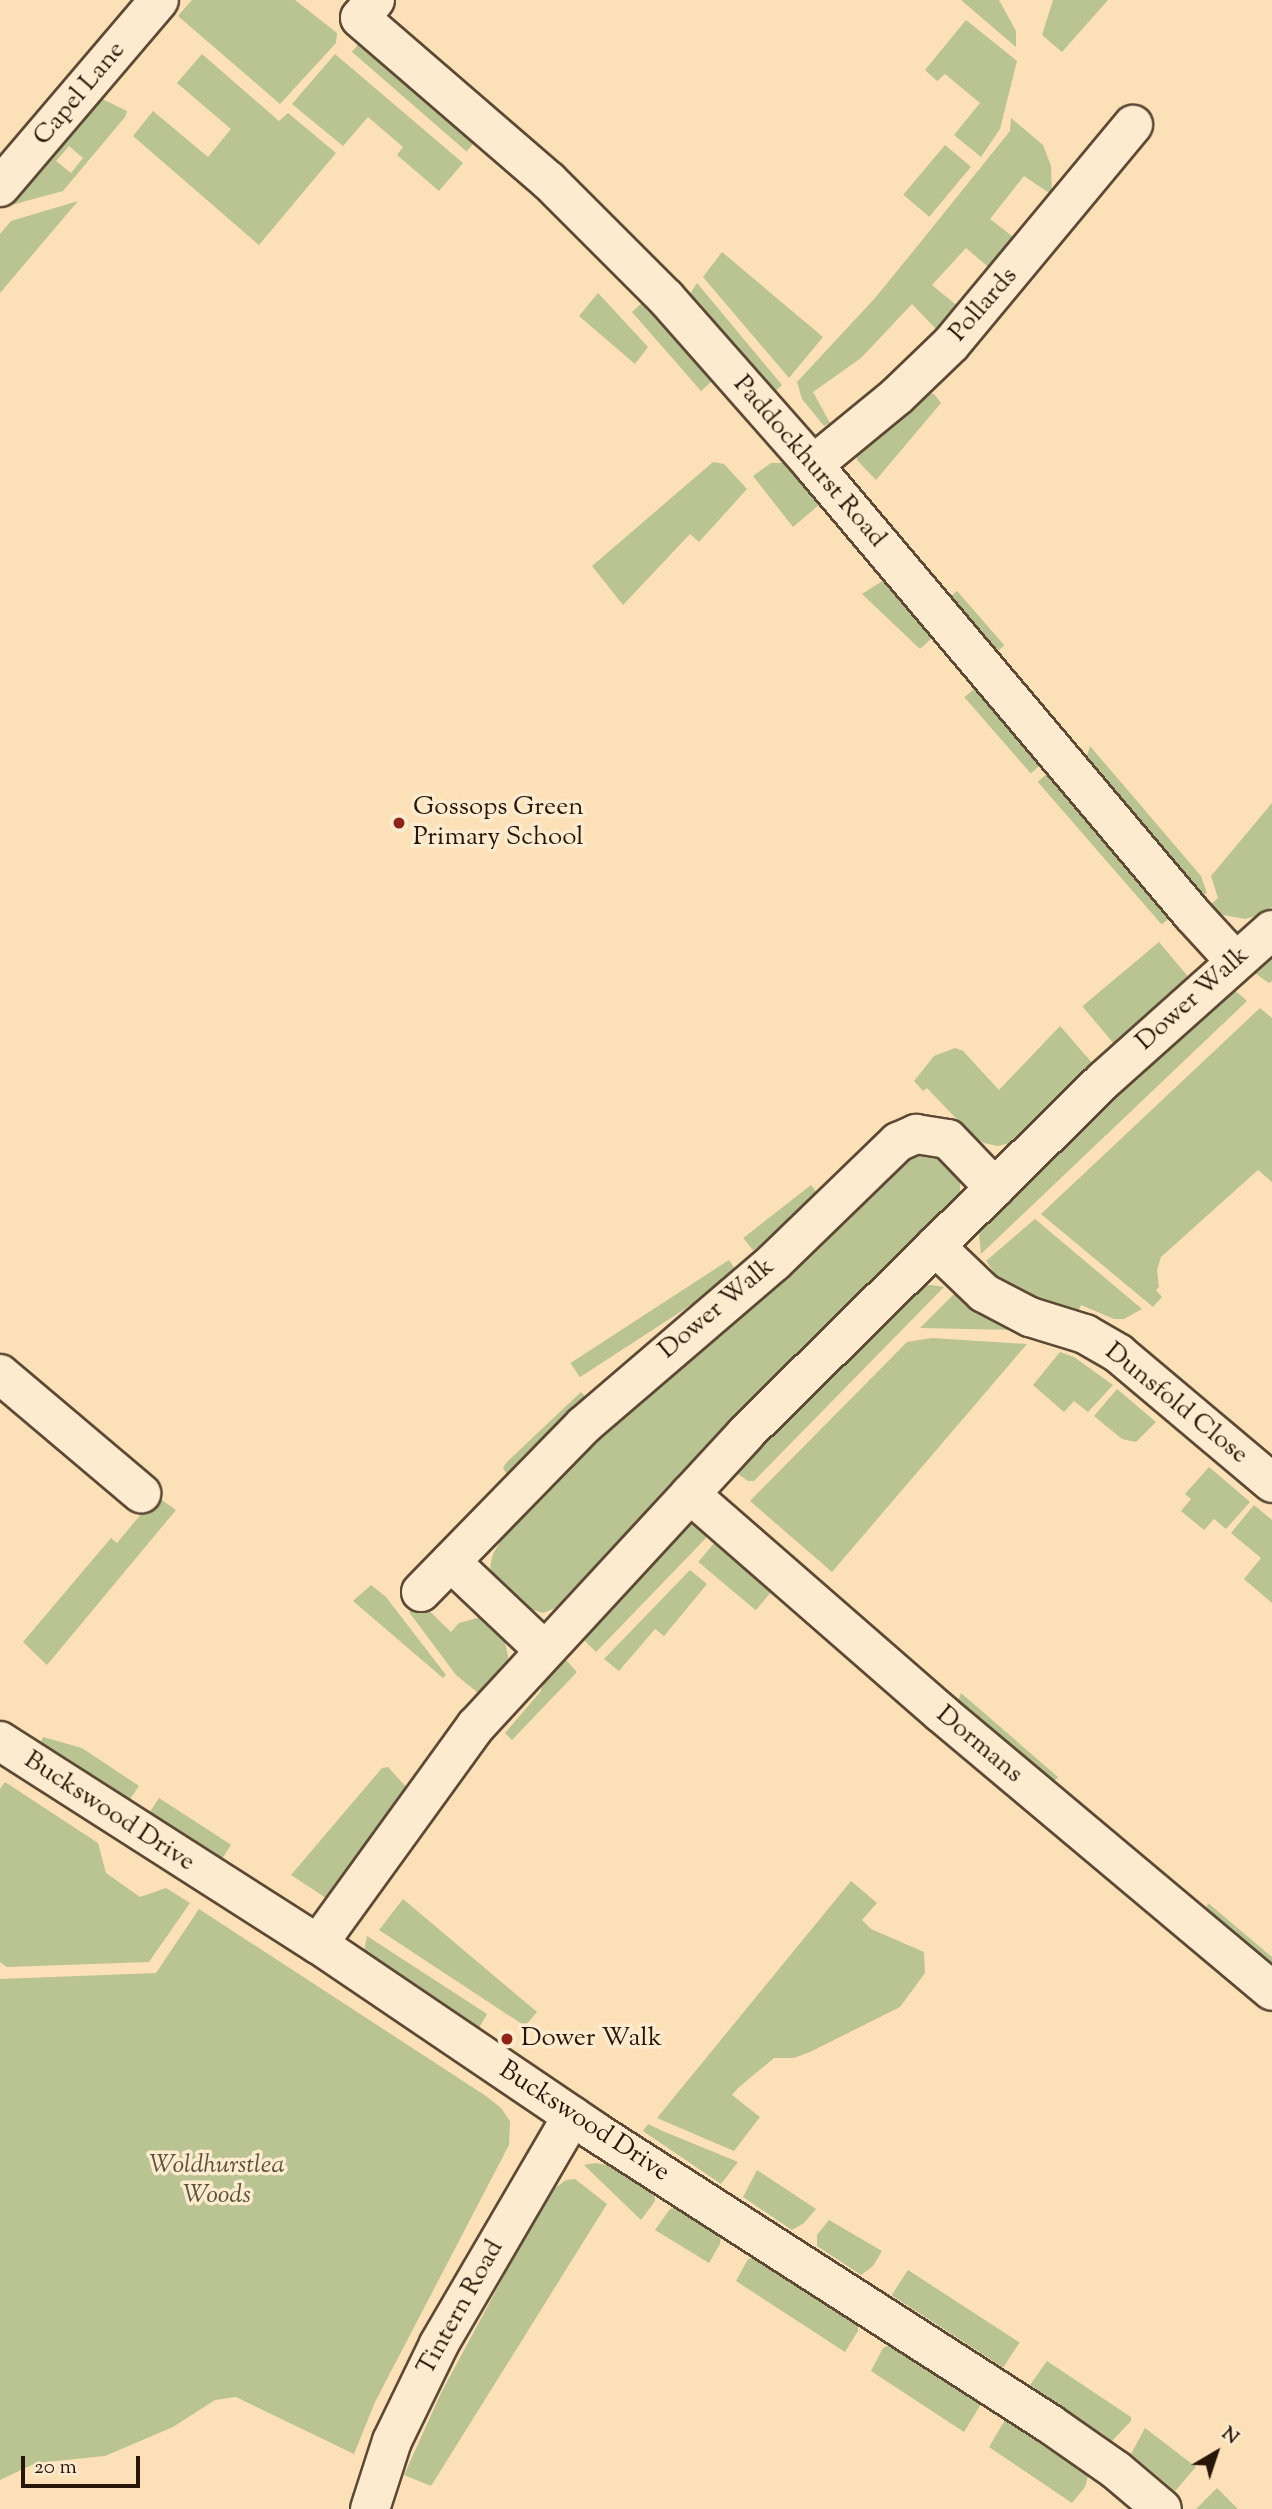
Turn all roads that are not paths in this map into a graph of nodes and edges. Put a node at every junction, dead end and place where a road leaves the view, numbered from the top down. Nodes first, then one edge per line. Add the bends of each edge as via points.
1 (159, 0) edge
2 (357, 6) edge
3 (1133, 125) dead end
4 (0, 187) edge
5 (813, 465) junction
6 (1272, 930) edge
7 (1235, 961) junction
8 (995, 1188) junction
9 (935, 1246) junction
10 (0, 1374) edge
11 (1272, 1483) edge
12 (141, 1493) dead end
13 (690, 1494) junction
14 (452, 1562) junction
15 (421, 1592) dead end
16 (544, 1650) junction
17 (0, 1741) edge
18 (317, 1944) junction
19 (1272, 1991) edge
20 (572, 2116) junction
21 (370, 2509) edge
22 (1163, 2509) edge

1 - 4 street, Capel Lane
2 - 5 street, Paddockhurst Road via 596,226
3 - 5 street, Pollards via 951,344
5 - 7 street, Paddockhurst Road
6 - 7 street, Dower Walk
7 - 8 street, Dower Walk via 1104,1080
8 - 9 street, Dower Walk
8 - 14 street, Dower Walk via 948,1139 916,1134 898,1142 774,1262 584,1425
9 - 11 street, Dunsfold Close via 984,1293 1030,1317 1085,1334 1112,1350
9 - 13 street, Dower Walk via 755,1423
10 - 12 street
13 - 16 street, Dower Walk
13 - 19 street, Dormans via 941,1713
14 - 15 street, Dower Walk
14 - 16 street
16 - 18 street, Dower Walk via 439,1774
17 - 18 street, Buckswood Drive
18 - 20 street, Buckswood Drive
20 - 21 street, Tintern Road via 439,2344 392,2441
20 - 22 street, Buckswood Drive via 1050,2424

